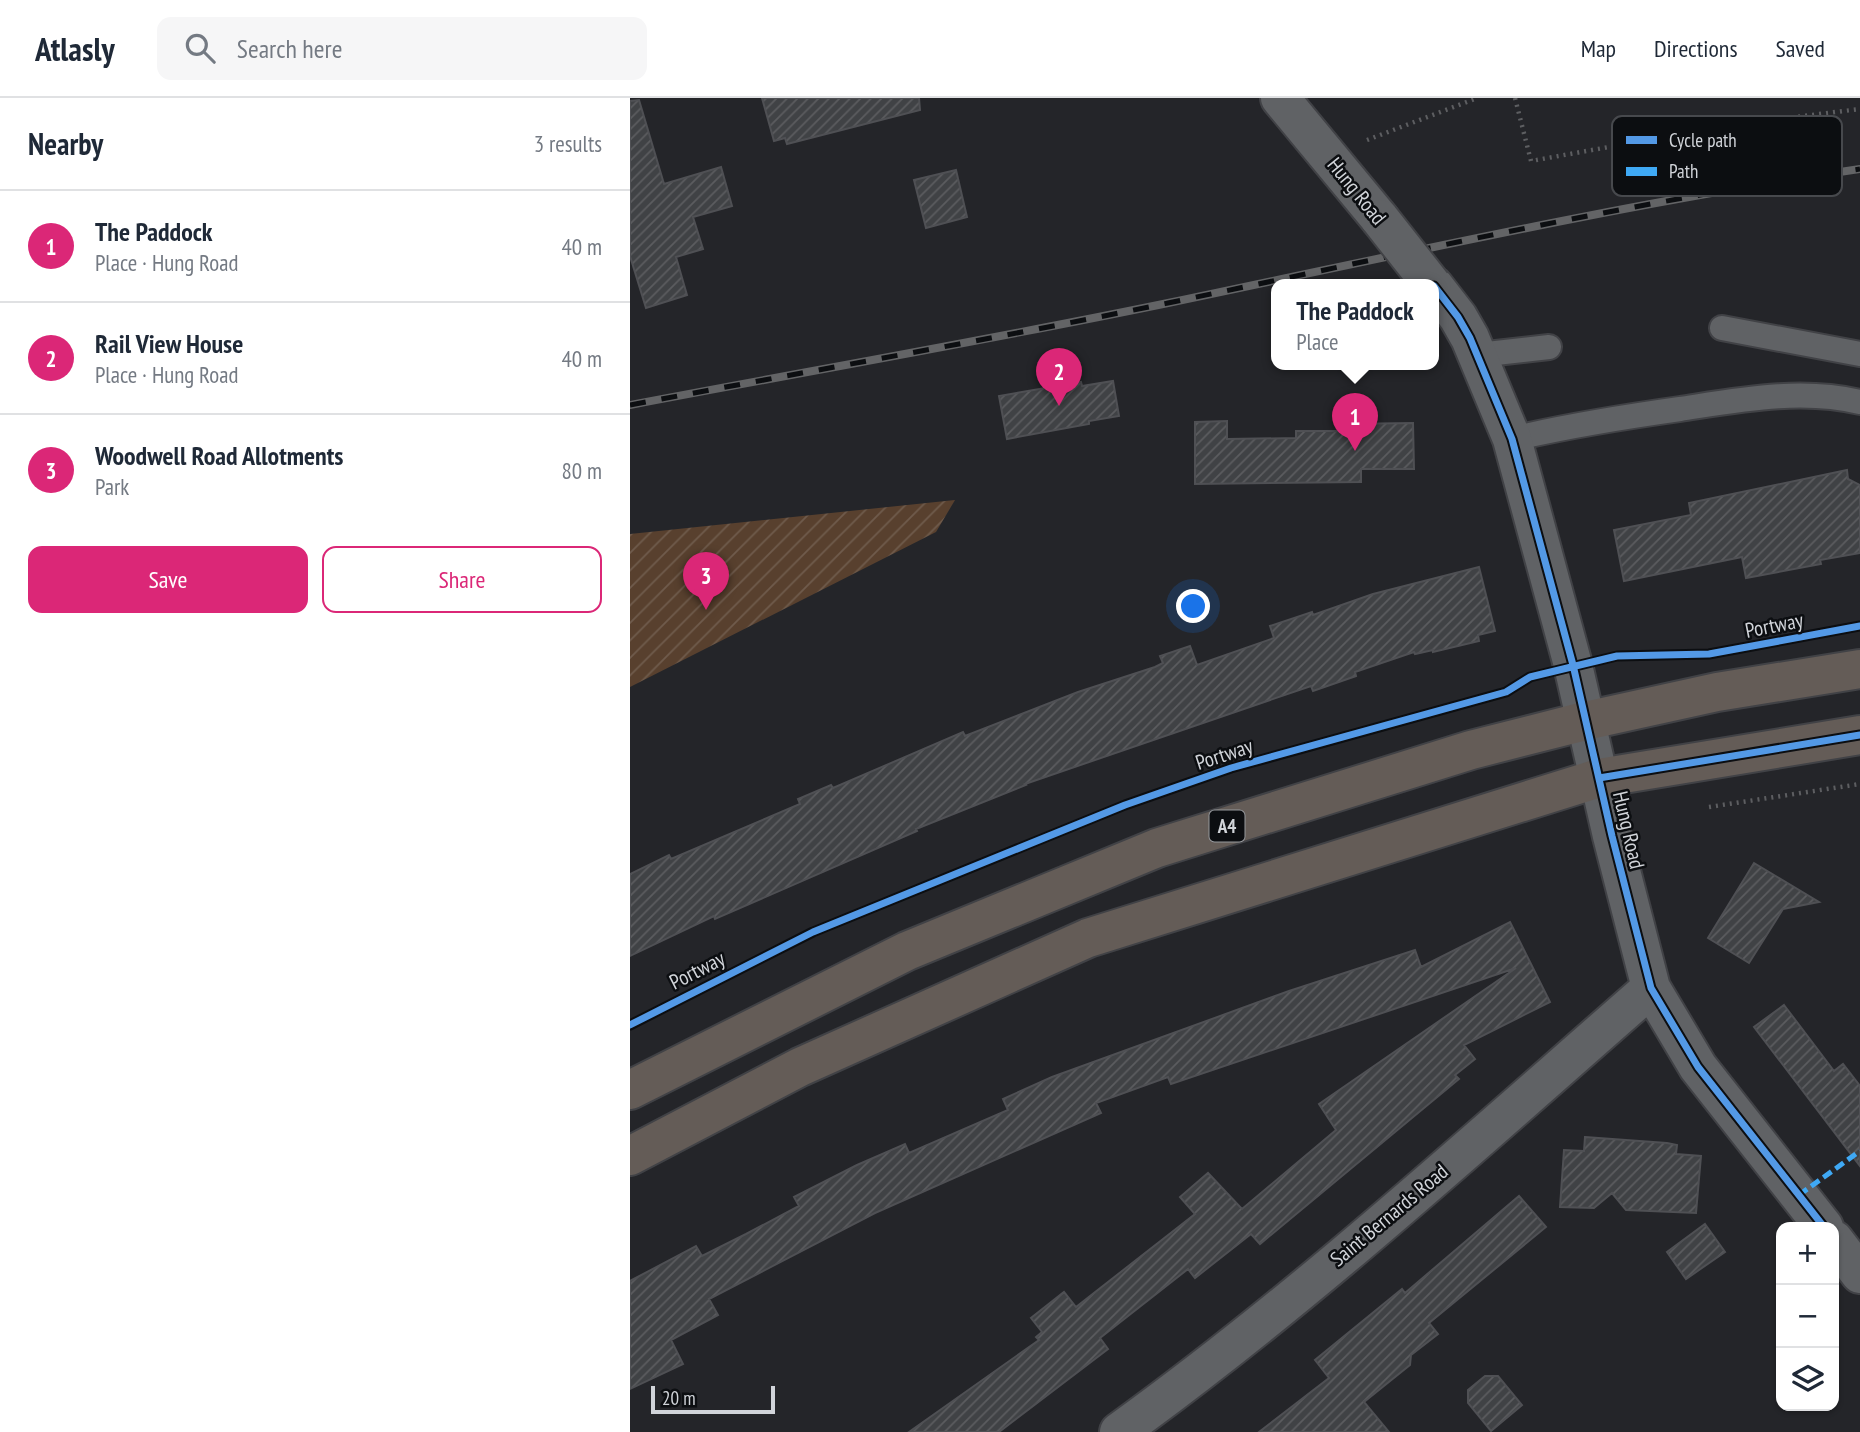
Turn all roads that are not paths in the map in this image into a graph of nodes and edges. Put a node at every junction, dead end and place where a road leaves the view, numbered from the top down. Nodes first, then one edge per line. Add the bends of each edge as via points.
1 (1280, 98) edge
2 (1427, 279) edge
3 (1439, 293) edge
4 (1722, 328) dead end
5 (1549, 347) dead end
6 (1860, 354) edge
7 (1478, 355) junction
8 (1860, 402) edge
9 (1512, 439) junction
10 (1860, 669) edge
11 (1585, 721) junction
12 (1860, 735) edge
13 (1599, 778) junction
14 (1651, 988) junction
15 (630, 1090) edge
16 (630, 1156) edge
17 (1820, 1222) edge
18 (1839, 1247) edge
19 (1860, 1274) edge
20 (1119, 1432) edge

1 - 2 street, Hung Road, bridge
3 - 7 street, Hung Road
4 - 6 lane
5 - 7 lane
7 - 9 street, Hung Road
8 - 9 lane via 1810,396 1743,399
9 - 11 street, Hung Road
10 - 11 highway, A4 via 1717,692
11 - 13 street, Hung Road
11 - 15 highway, A4 via 1471,750 1157,848 908,951
12 - 13 highway
13 - 14 street, Hung Road
13 - 16 highway via 1088,938 800,1067
14 - 17 street, Hung Road via 1698,1067
14 - 20 street, Saint Bernards Road via 1194,1378
18 - 19 street

